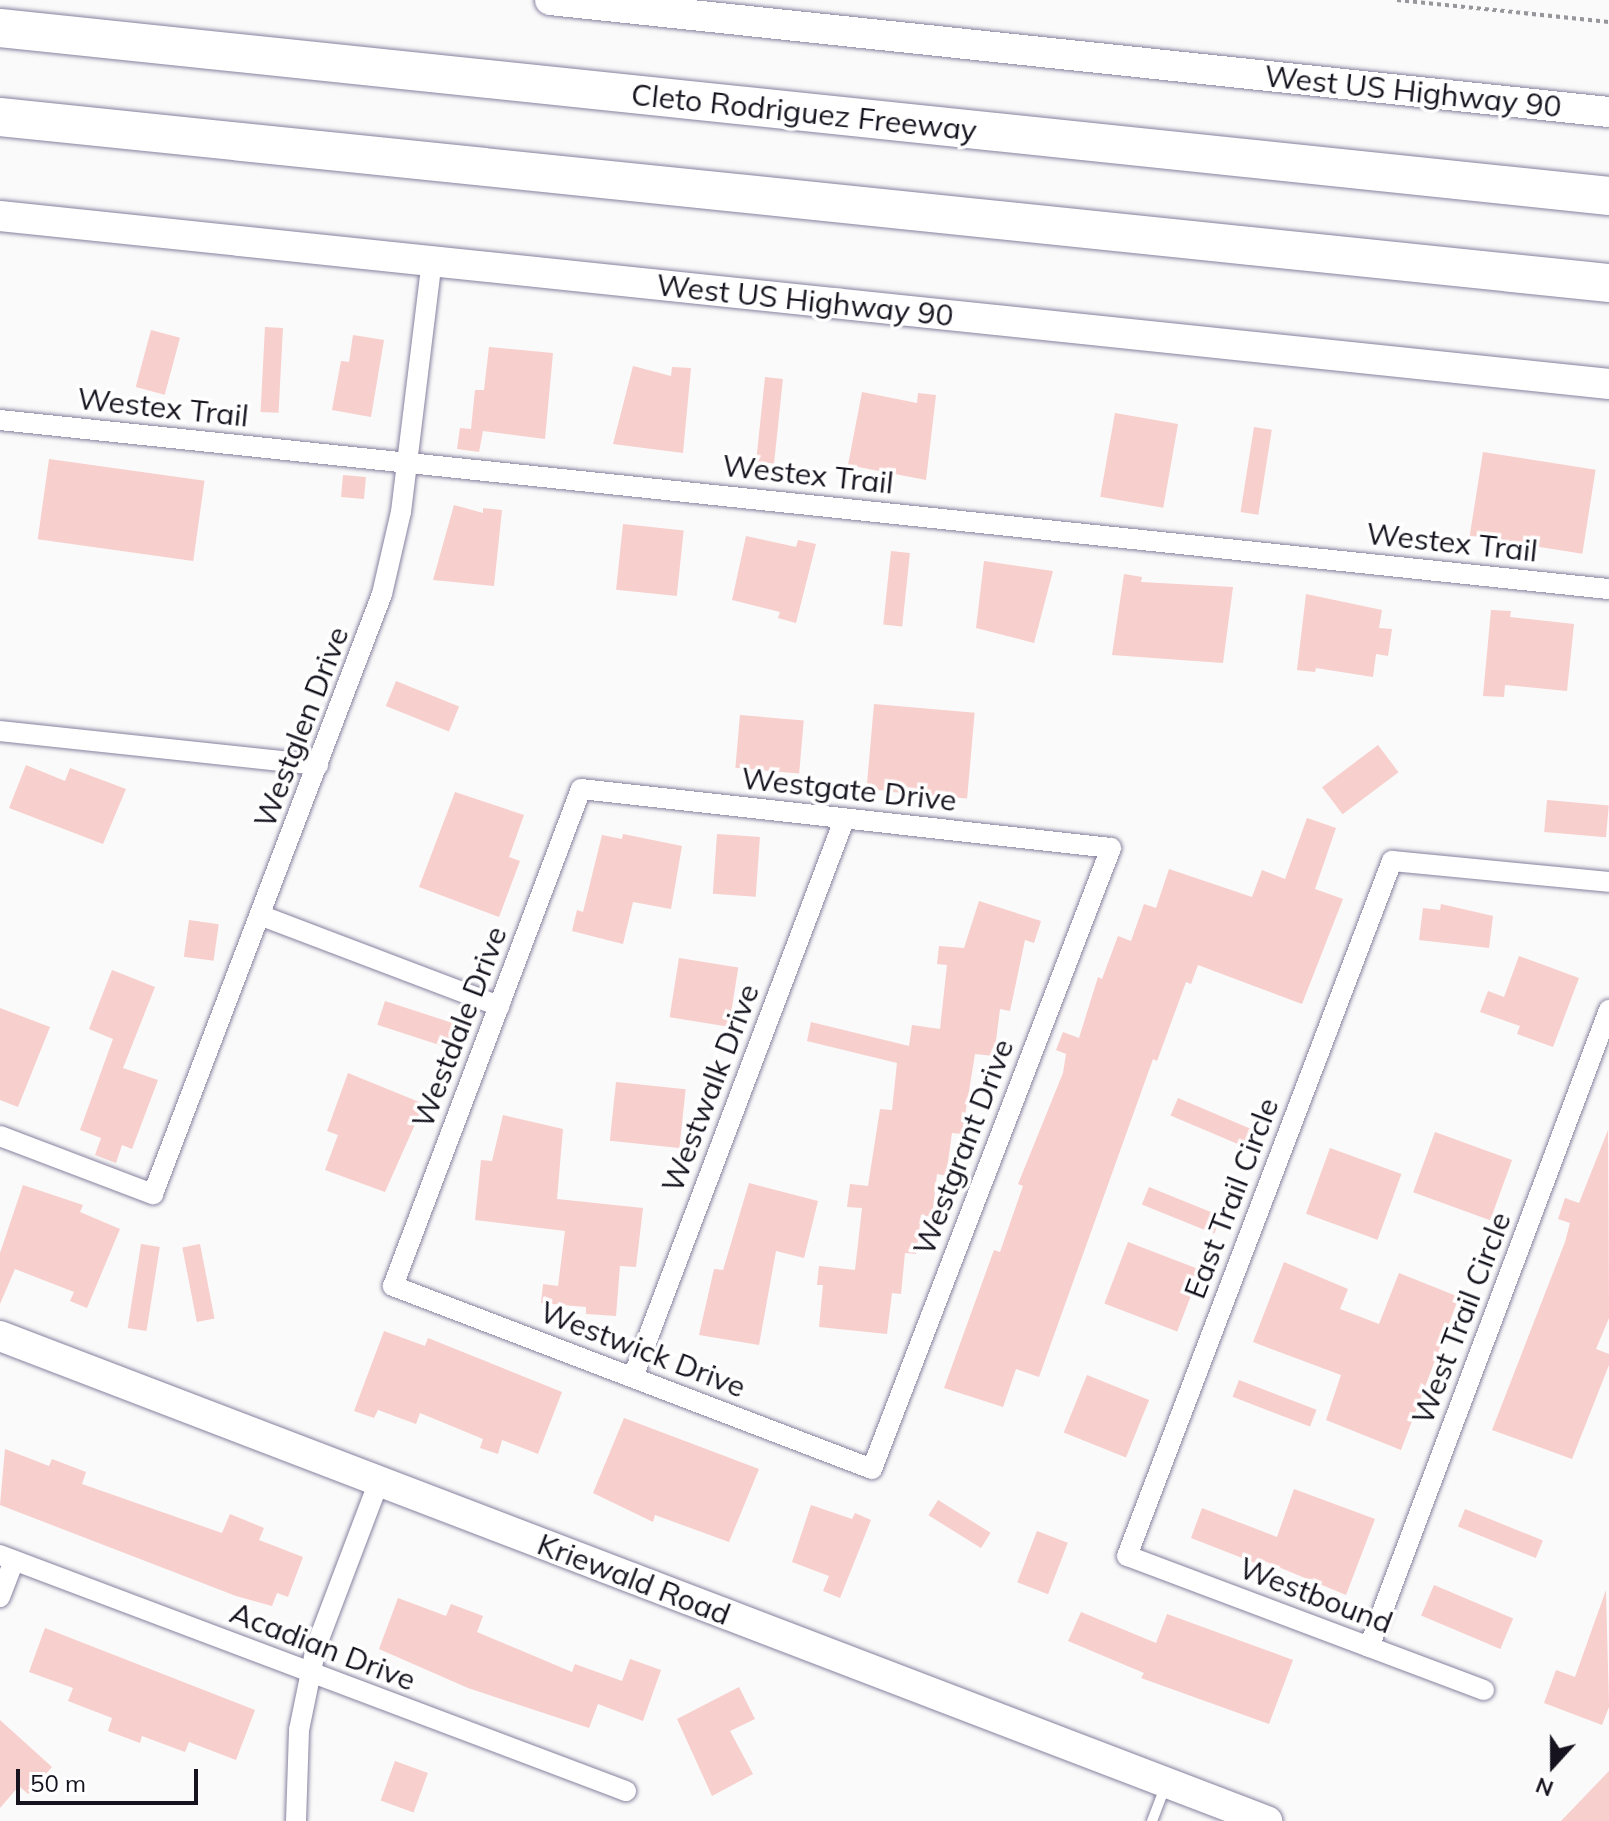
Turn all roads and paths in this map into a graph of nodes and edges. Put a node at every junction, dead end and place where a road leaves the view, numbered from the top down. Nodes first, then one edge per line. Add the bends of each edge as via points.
1 (550, 0) edge
2 (1397, 0) edge
3 (1609, 22) edge
4 (0, 28) edge
5 (1609, 112) edge
6 (0, 117) edge
7 (1609, 196) edge
8 (0, 216) edge
9 (432, 261) junction
10 (1609, 283) edge
11 (1609, 384) edge
12 (0, 420) edge
13 (407, 462) junction
14 (1609, 589) edge
15 (0, 731) edge
16 (318, 765) junction
17 (581, 789) joint
18 (844, 820) junction
19 (1111, 848) joint
20 (1609, 882) edge
21 (262, 916) junction
22 (499, 1006) junction
23 (1609, 1010) edge
24 (0, 1136) edge
25 (393, 1286) joint
26 (0, 1336) edge
27 (633, 1377) junction
28 (872, 1469) joint
29 (379, 1481) junction
30 (1127, 1556) joint
31 (7, 1558) edge
32 (0, 1597) edge
33 (1369, 1647) junction
34 (310, 1674) junction
35 (1484, 1690) dead end
36 (1166, 1782) junction
37 (626, 1791) dead end
38 (296, 1821) edge
39 (1152, 1821) edge
40 (1267, 1821) edge

1 - 5 main road, West US Highway 90
2 - 3 path
4 - 7 highway, Cleto Rodriguez Freeway
6 - 10 highway
8 - 9 main road, West US Highway 90
9 - 11 main road, West US Highway 90
9 - 13 street, Westglen Drive
12 - 13 street, Westex Trail
13 - 14 street, Westex Trail
13 - 16 street, Westglen Drive via 382,594
15 - 16 street
16 - 21 street, Westglen Drive
17 - 18 street, Westgate Drive
17 - 22 street, Westdale Drive
18 - 19 street, Westgate Drive
18 - 27 street, Westwalk Drive
19 - 28 street, Westgrant Drive
20 - 30 street, East Trail Circle via 1392,861
21 - 22 street
21 - 24 street, Westglen Drive via 153,1194
22 - 25 street, Westdale Drive
23 - 33 street, West Trail Circle
25 - 27 street, Westwick Drive
26 - 29 main road, Kriewald Road
27 - 28 street, Westwick Drive
29 - 34 street
29 - 36 main road, Kriewald Road
30 - 33 street, Westbound
31 - 32 street
31 - 34 street, Acadian Drive
33 - 35 street, Westbound
34 - 37 street, Acadian Drive
34 - 38 street via 299,1730
36 - 39 lane
36 - 40 main road, Kriewald Road

